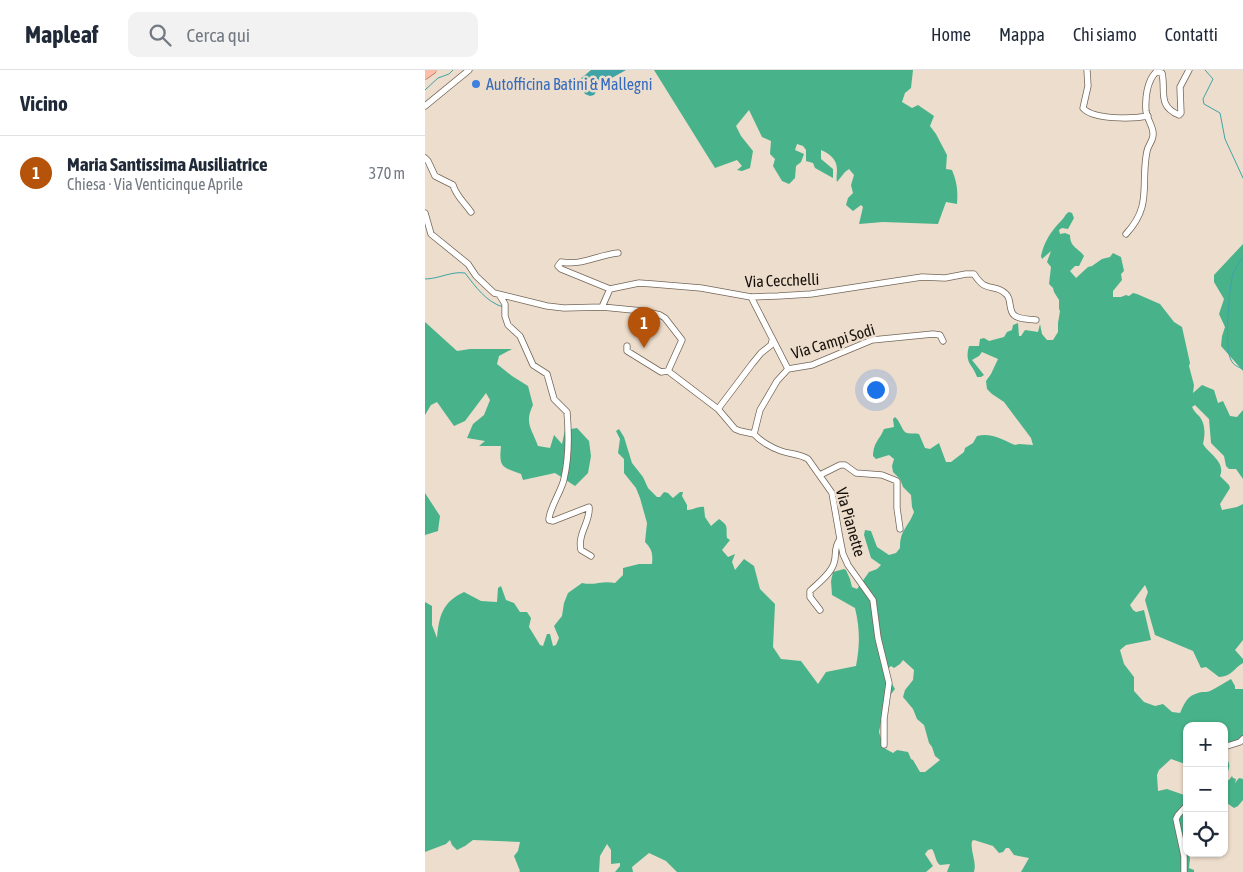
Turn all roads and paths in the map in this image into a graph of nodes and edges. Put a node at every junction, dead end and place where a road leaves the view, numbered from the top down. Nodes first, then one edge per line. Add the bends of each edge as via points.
1 (432, 70) edge
2 (469, 70) edge
3 (1087, 70) edge
4 (1189, 70) edge
5 (425, 75) edge
6 (425, 106) edge
7 (1148, 116) junction
8 (425, 158) edge
9 (471, 212) dead end
10 (425, 213) edge
11 (1126, 234) dead end
12 (618, 253) dead end
13 (610, 289) junction
14 (500, 296) junction
15 (751, 297) junction
16 (602, 307) junction
17 (1036, 320) dead end
18 (772, 341) junction
19 (943, 341) dead end
20 (627, 346) dead end
21 (788, 369) junction
22 (669, 371) junction
23 (718, 409) junction
24 (754, 434) junction
25 (820, 475) junction
26 (900, 529) dead end
27 (840, 540) junction
28 (591, 556) dead end
29 (819, 610) dead end
30 (1243, 739) edge
31 (884, 745) dead end
32 (1228, 746) edge
33 (1183, 809) edge
34 (1184, 872) edge

1 - 5 main road
2 - 6 street
3 - 7 street via 1085,111 1104,117
4 - 7 street via 1180,87 1182,108 1179,115 1171,111 1164,100 1162,73 1153,75 1148,85
7 - 11 street via 1153,133 1147,151 1144,204 1138,220
8 - 9 street via 435,176 453,185 455,194
10 - 14 street via 431,234
12 - 13 street via 571,264 561,262 559,266
13 - 15 street, Via Cecchelli via 639,283 701,288
13 - 16 street
14 - 16 street via 564,308
14 - 28 street via 505,304 508,325 520,336 533,365 547,374 554,399 567,412 569,442 564,480 549,520 589,507 580,546
15 - 17 street, Via Cecchelli via 811,294 922,277 974,274 983,286 1006,294 1013,315
15 - 18 street
16 - 22 street via 665,318 682,340
18 - 21 street
18 - 23 street
19 - 21 street, Via Campi Sodi via 939,335 933,334 872,340 812,365
20 - 22 street via 627,352 661,372
21 - 24 street via 760,410
22 - 23 street, Via Pianette
23 - 24 street, Via Pianette via 735,429
24 - 25 street, Via Pianette via 781,451 808,459
25 - 26 street via 845,465 856,473 882,475 897,481
25 - 27 street, Via Pianette via 832,493
27 - 29 street via 834,552 834,563 809,591
27 - 31 street, Via Pianette via 848,565 873,600 889,683
30 - 32 street
33 - 34 street via 1176,819

